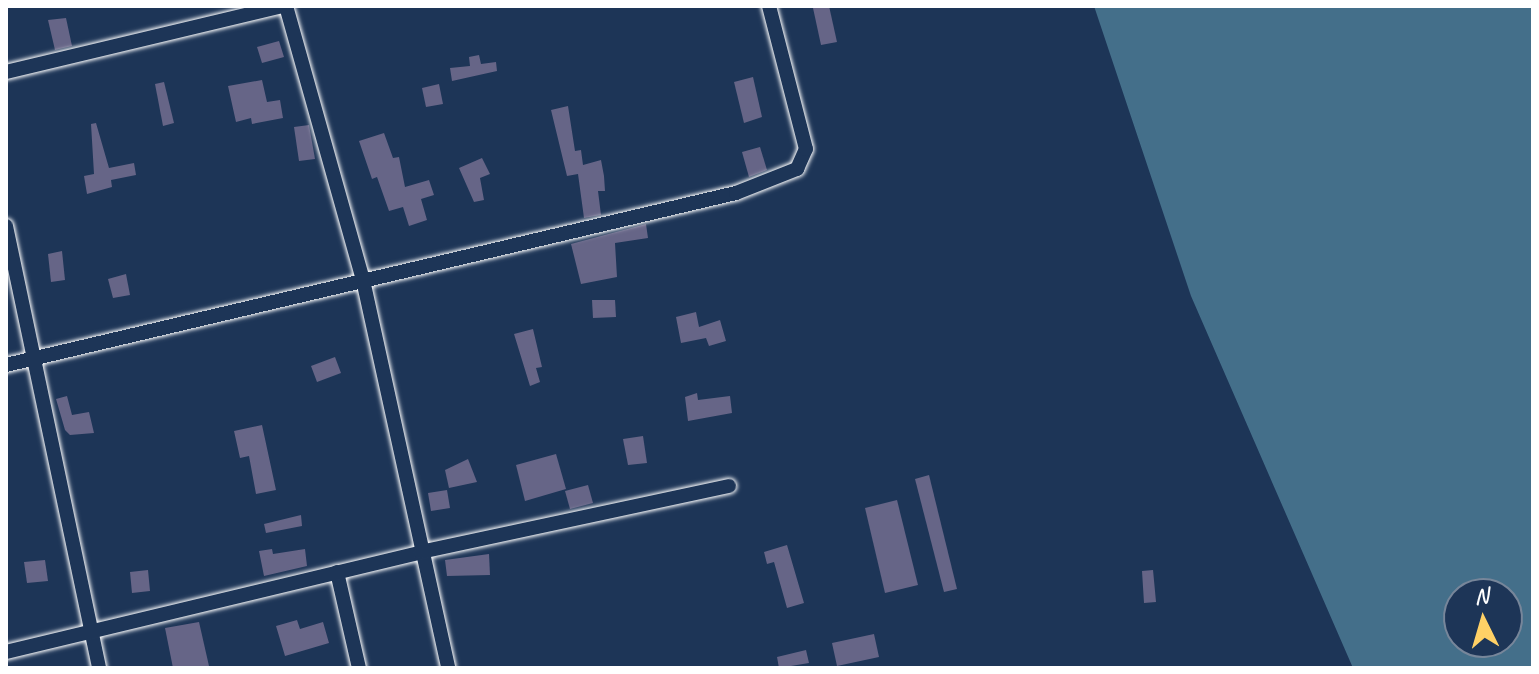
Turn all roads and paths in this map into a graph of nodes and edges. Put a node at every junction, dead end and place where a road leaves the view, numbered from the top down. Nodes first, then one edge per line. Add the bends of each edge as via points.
1 (284, 6) edge
2 (769, 6) edge
3 (6, 72) edge
4 (6, 226) edge
5 (363, 280) junction
6 (36, 357) junction
7 (6, 365) edge
8 (729, 486) dead end
9 (421, 552) junction
10 (337, 572) junction
11 (91, 632) junction
12 (6, 652) edge
13 (99, 668) edge
14 (359, 668) edge
15 (448, 668) edge

1 - 3 street
1 - 5 street
2 - 5 street via 806,149 797,169 736,193
4 - 6 street
5 - 6 street
5 - 9 street
6 - 7 street
6 - 11 street
8 - 9 street
9 - 10 street
9 - 15 street
10 - 11 street
10 - 14 street
11 - 12 street
11 - 13 street

